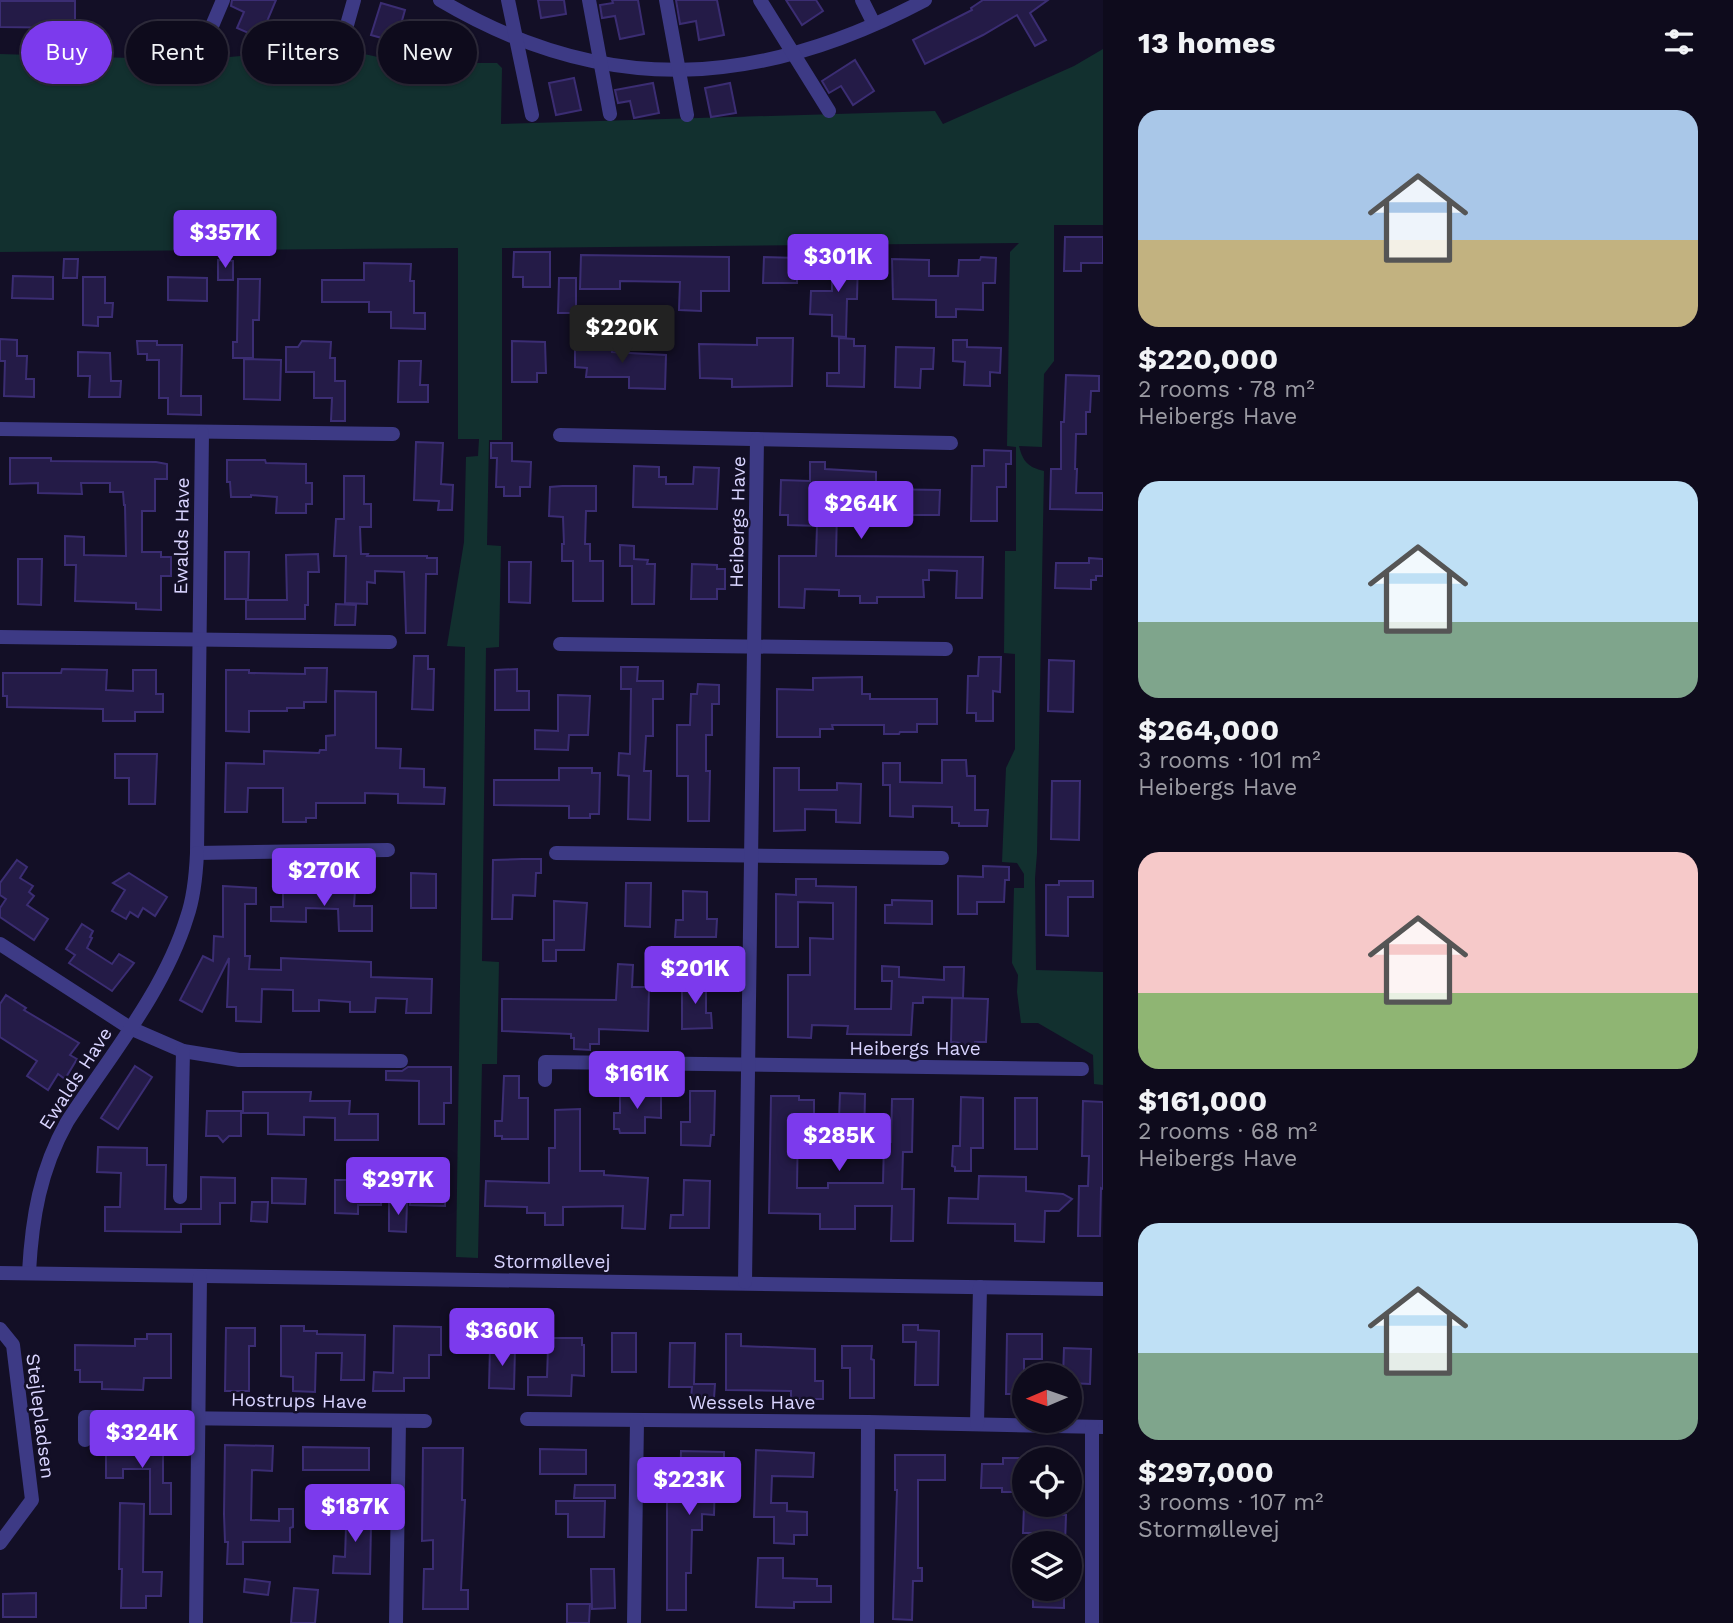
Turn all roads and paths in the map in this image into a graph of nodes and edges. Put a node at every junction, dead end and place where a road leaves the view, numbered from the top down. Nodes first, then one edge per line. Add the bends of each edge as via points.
1 (223, 0) edge
2 (354, 0) edge
3 (440, 0) edge
4 (508, 0) edge
5 (589, 0) edge
6 (666, 0) edge
7 (760, 0) edge
8 (862, 0) edge
9 (925, 0) edge
10 (214, 21) edge
11 (348, 21) edge
12 (874, 24) junction
13 (516, 39) junction
14 (794, 55) junction
15 (601, 62) junction
16 (679, 70) junction
17 (829, 111) dead end
18 (610, 114) dead end
19 (532, 115) dead end
20 (687, 115) dead end
21 (0, 429) edge
22 (202, 433) junction
23 (393, 434) dead end
24 (560, 435) dead end
25 (757, 439) junction
26 (951, 443) dead end
27 (0, 637) edge
28 (200, 640) junction
29 (390, 642) dead end
30 (560, 644) dead end
31 (754, 647) junction
32 (946, 649) dead end
33 (388, 850) dead end
34 (197, 853) junction
35 (556, 853) dead end
36 (751, 855) junction
37 (942, 858) dead end
38 (0, 944) edge
39 (130, 1028) junction
40 (183, 1051) junction
41 (401, 1061) dead end
42 (748, 1065) junction
43 (1082, 1069) dead end
44 (545, 1080) dead end
45 (180, 1197) dead end
46 (29, 1272) junction
47 (0, 1273) edge
48 (200, 1277) junction
49 (744, 1282) junction
50 (980, 1287) junction
51 (1103, 1289) edge
52 (0, 1329) edge
53 (198, 1418) junction
54 (527, 1419) dead end
55 (399, 1421) junction
56 (425, 1421) dead end
57 (636, 1421) junction
58 (868, 1422) junction
59 (977, 1424) junction
60 (1097, 1427) edge
61 (85, 1440) dead end
62 (0, 1544) edge
63 (196, 1623) edge
64 (396, 1623) edge
65 (634, 1623) edge
66 (867, 1623) edge
67 (1092, 1623) edge

1 - 10 street
2 - 11 street
3 - 13 street
4 - 13 street
5 - 15 street
6 - 16 street
7 - 14 street
8 - 12 street
9 - 12 street
12 - 14 street
13 - 15 street
13 - 19 street
14 - 16 street
14 - 17 street
15 - 16 street
15 - 18 street
16 - 20 street
21 - 22 street
22 - 23 street
22 - 28 street, Ewalds Have
24 - 25 street, Heibergs Have
25 - 26 street, Heibergs Have
25 - 31 street, Heibergs Have
27 - 28 street
28 - 29 street
28 - 34 street, Ewalds Have
30 - 31 street
31 - 32 street
31 - 36 street, Heibergs Have
33 - 34 street
34 - 39 street, Ewalds Have via 188,916 165,969
35 - 36 street
36 - 37 street
36 - 42 street, Heibergs Have
38 - 39 street, Ewalds Have
39 - 40 street, Ewalds Have
39 - 46 street, Ewalds Have via 55,1145 34,1211
40 - 41 street, Ewalds Have via 239,1060
40 - 45 street
42 - 43 street, Heibergs Have
42 - 44 street, Heibergs Have via 545,1062
42 - 49 street, Heibergs Have
46 - 47 street, Stormøllevej
46 - 48 street, Stormøllevej
48 - 49 street, Stormøllevej
48 - 53 street
49 - 50 street, Stormøllevej
50 - 51 street, Stormøllevej
50 - 59 street
52 - 62 street, Stejlepladsen via 13,1345 32,1500
53 - 55 street, Hostrups Have
53 - 61 street, Hostrups Have via 85,1417
53 - 63 street
54 - 57 street, Wessels Have
55 - 56 street, Hostrups Have
55 - 64 street
57 - 58 street, Wessels Have
57 - 65 street
58 - 59 street, Wessels Have
58 - 66 street
59 - 60 street, Wessels Have
60 - 67 street, Wessels Have

